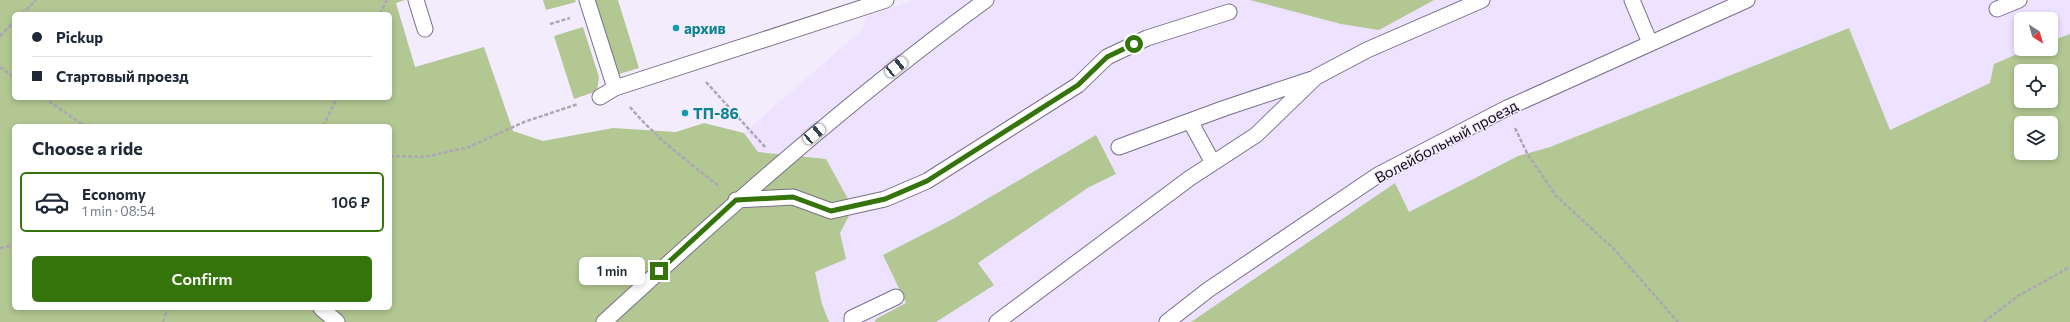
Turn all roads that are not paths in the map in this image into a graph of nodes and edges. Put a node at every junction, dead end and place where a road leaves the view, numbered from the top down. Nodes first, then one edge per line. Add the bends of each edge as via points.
1 (416, 0) edge
2 (588, 0) edge
3 (886, 0) edge
4 (986, 0) edge
5 (1482, 0) edge
6 (1632, 0) edge
7 (1747, 0) edge
8 (2019, 0) edge
9 (1997, 8) dead end
10 (1229, 12) dead end
11 (425, 29) dead end
12 (1650, 43) junction
13 (1316, 77) junction
14 (615, 88) junction
15 (600, 97) road end
16 (1190, 121) junction
17 (1119, 147) dead end
18 (1213, 163) junction
19 (736, 200) junction
20 (896, 297) dead end
21 (323, 310) edge
22 (337, 322) edge
23 (604, 322) edge
24 (852, 322) edge
25 (997, 322) edge
26 (1167, 322) edge

1 - 11 lane
2 - 14 lane
3 - 14 lane
4 - 19 lane via 848,105
5 - 13 lane via 1367,50
6 - 12 lane
7 - 12 lane, Волейбольный проезд
8 - 9 lane
10 - 19 lane via 1147,38 1107,57 1072,89 927,181 885,199 831,211 793,197
12 - 26 lane, Волейбольный проезд via 1507,108 1378,175 1208,290
13 - 16 lane
13 - 18 lane via 1256,135
14 - 15 lane
16 - 17 lane
16 - 18 lane
18 - 25 lane
19 - 23 lane
20 - 24 lane via 852,318
21 - 22 lane

